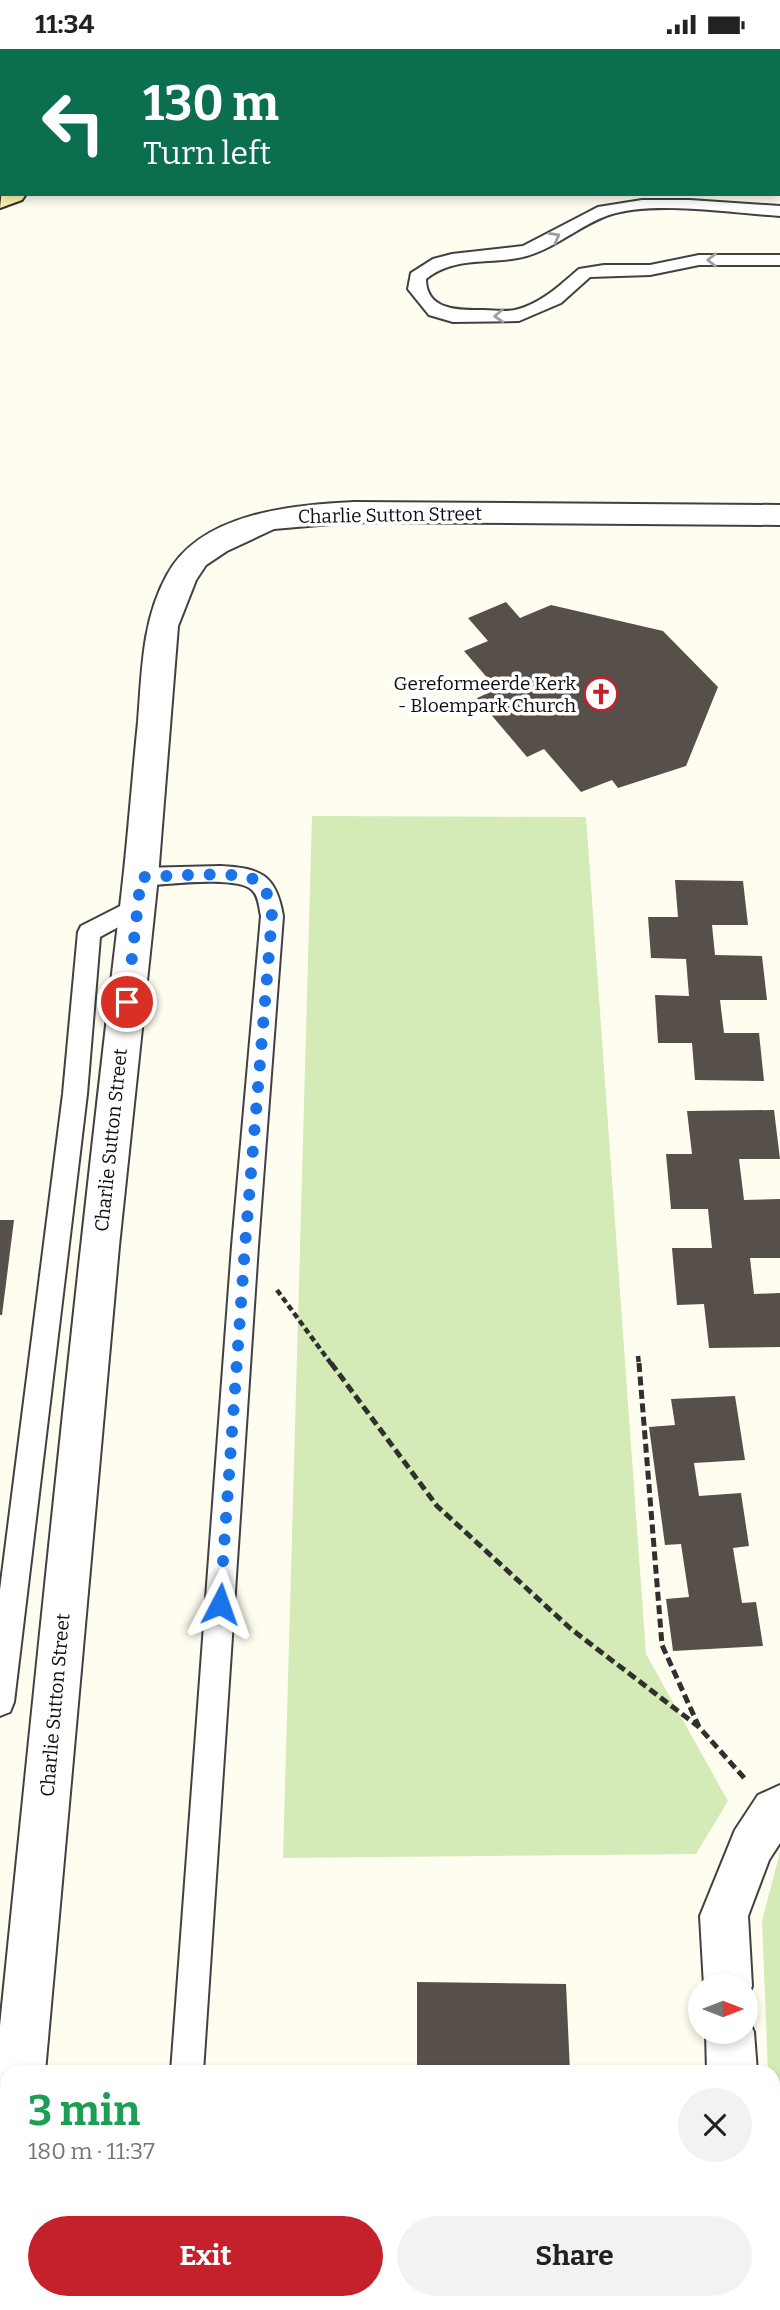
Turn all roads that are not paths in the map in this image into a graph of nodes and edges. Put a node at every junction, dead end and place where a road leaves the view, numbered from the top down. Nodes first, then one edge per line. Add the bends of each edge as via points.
1 (780, 211) edge
2 (780, 260) edge
3 (780, 515) edge
4 (140, 892) junction
5 (89, 932) junction
6 (133, 948) junction
7 (0, 1702) edge
8 (777, 1810) edge
9 (727, 1974) edge
10 (21, 2065) edge
11 (187, 2065) edge

2 -> 1 lane via 699,260 650,270 584,273 555,299 519,315 453,316 435,311 417,289 417,277 448,258 520,252 620,207
3 - 4 street, Charlie Sutton Street via 354,512 267,520 216,544 195,558 181,577 162,626
4 - 5 lane
4 - 6 street, Charlie Sutton Street
4 - 11 lane via 239,875 258,881 268,895 272,916
5 - 6 lane
5 - 7 lane via 75,1094
6 - 10 street, Charlie Sutton Street via 98,1260
8 - 9 street via 751,1846 724,1916

